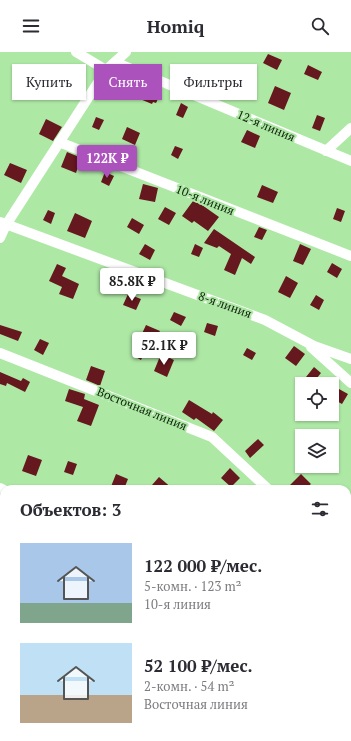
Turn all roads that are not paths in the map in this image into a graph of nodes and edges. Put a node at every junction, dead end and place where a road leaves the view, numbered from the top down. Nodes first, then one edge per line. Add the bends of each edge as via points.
1 (76, 52) edge
2 (126, 52) edge
3 (115, 62) junction
4 (96, 64) edge
5 (113, 64) edge
6 (94, 88) edge
7 (351, 128) edge
8 (59, 142) junction
9 (326, 151) junction
10 (351, 161) edge
11 (3, 223) edge
12 (0, 238) edge
13 (351, 256) edge
14 (302, 339) junction
15 (0, 353) edge
16 (351, 359) edge
17 (351, 383) edge
18 (264, 485) edge

1 - 4 street
2 - 3 street
3 - 5 street
3 - 9 street, 12-я линия
6 - 8 street
7 - 9 street
8 - 11 street
8 - 13 street, 10-я линия
9 - 10 street, 12-я линия
11 - 12 street
11 - 14 street, 8-я линия via 265,320
14 - 16 street, 8-я линия
14 - 17 street
15 - 18 street, Восточная линия via 212,437

